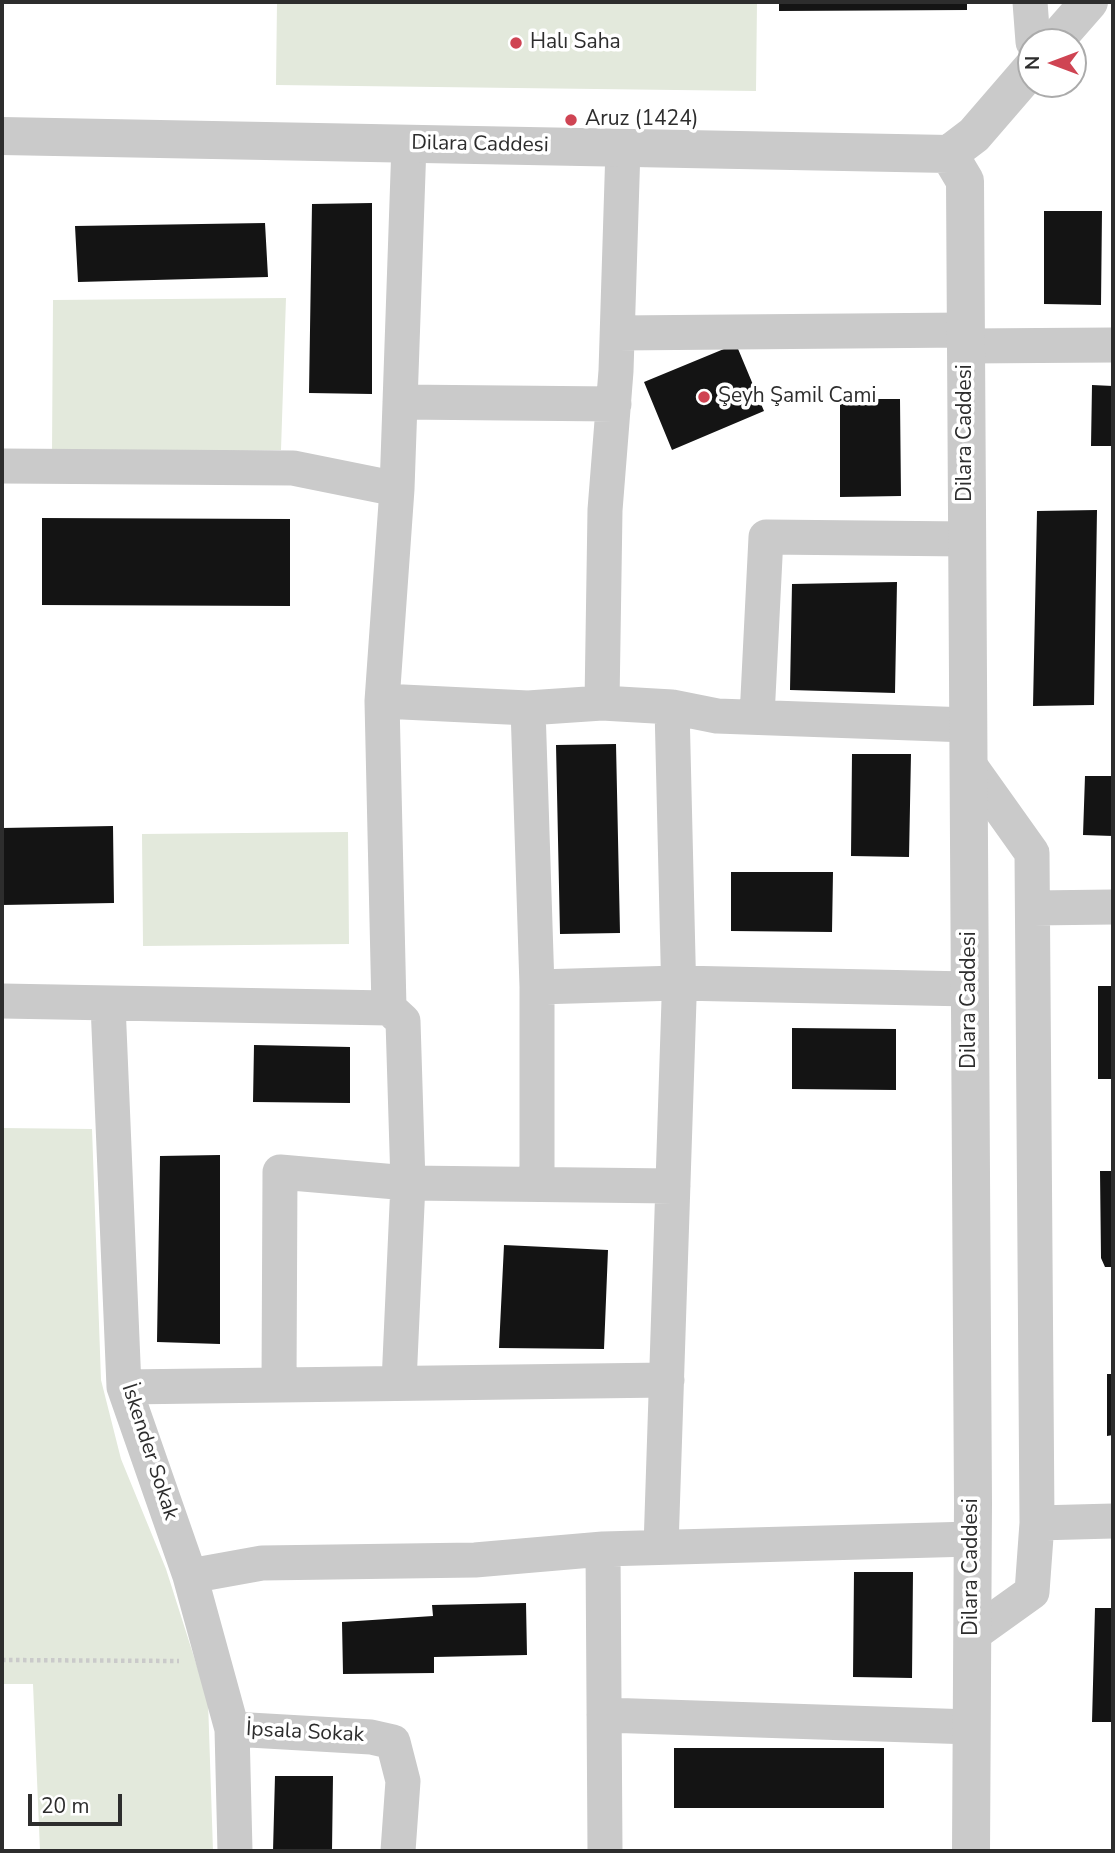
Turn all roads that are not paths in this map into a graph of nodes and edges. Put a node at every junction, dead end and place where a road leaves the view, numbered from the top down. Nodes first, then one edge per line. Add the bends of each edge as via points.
1 (1030, 2) edge
2 (1088, 2) edge
3 (1032, 28) edge
4 (1066, 28) edge
5 (1017, 85) edge
6 (5, 137) edge
7 (410, 144) junction
8 (623, 148) junction
9 (949, 154) junction
10 (618, 333) junction
11 (966, 338) junction
12 (1113, 345) edge
13 (400, 402) junction
14 (614, 404) junction
15 (2, 466) edge
16 (397, 489) junction
17 (967, 539) junction
18 (382, 701) junction
19 (602, 703) junction
20 (673, 707) junction
21 (528, 708) junction
22 (757, 718) junction
23 (968, 725) junction
24 (968, 763) junction
25 (1113, 907) edge
26 (1033, 908) junction
27 (678, 982) junction
28 (537, 987) junction
29 (970, 989) junction
30 (2, 1001) edge
31 (108, 1004) junction
32 (388, 1008) junction
33 (408, 1182) junction
34 (537, 1184) junction
35 (673, 1186) junction
36 (667, 1380) junction
37 (399, 1382) junction
38 (279, 1384) junction
39 (124, 1387) junction
40 (1113, 1521) edge
41 (1037, 1523) junction
42 (972, 1539) junction
43 (661, 1547) junction
44 (603, 1549) junction
45 (190, 1576) junction
46 (972, 1635) junction
47 (604, 1715) junction
48 (972, 1727) junction
49 (232, 1729) junction
50 (235, 1851) edge
51 (398, 1851) edge
52 (605, 1851) edge
53 (971, 1851) edge

1 - 3 street
2 - 4 street
5 - 9 street via 974,135
6 - 7 street, Dilara Caddesi
7 - 8 street, Dilara Caddesi
7 - 13 street
8 - 9 street, Dilara Caddesi
8 - 10 street
9 - 11 street, Dilara Caddesi via 965,181
10 - 11 street
10 - 14 street
11 - 12 street
11 - 17 street, Dilara Caddesi
13 - 14 street
13 - 16 street
14 - 19 street via 605,510
15 - 16 street via 293,468
16 - 18 street
17 - 22 street via 766,537
17 - 23 street, Dilara Caddesi
18 - 21 street
18 - 32 street
19 - 20 street
19 - 21 street
20 - 22 street
20 - 27 street
21 - 28 street
22 - 23 street
23 - 24 street, Dilara Caddesi
24 - 26 street via 1032,853
24 - 29 street, Dilara Caddesi
25 - 26 street
26 - 41 street
27 - 28 street
27 - 29 street
27 - 35 street
28 - 34 street
29 - 42 street, Dilara Caddesi
30 - 31 street
31 - 32 street
31 - 39 street, İskender Sokak
32 - 33 street via 403,1021
33 - 34 street
33 - 37 street
33 - 38 street via 280,1172
34 - 35 street
35 - 36 street
36 - 37 street
36 - 43 street
37 - 38 street
38 - 39 street
39 - 45 street, İskender Sokak
40 - 41 street
41 - 46 street via 1032,1592
42 - 43 street
42 - 46 street, Dilara Caddesi
43 - 44 street
44 - 45 street via 475,1560 262,1563
44 - 47 street
45 - 49 street, İskender Sokak
46 - 48 street, Dilara Caddesi
47 - 48 street
47 - 52 street
48 - 53 street, Dilara Caddesi
49 - 50 street, İskender Sokak
49 - 51 street, İpsala Sokak via 393,1742 403,1781

